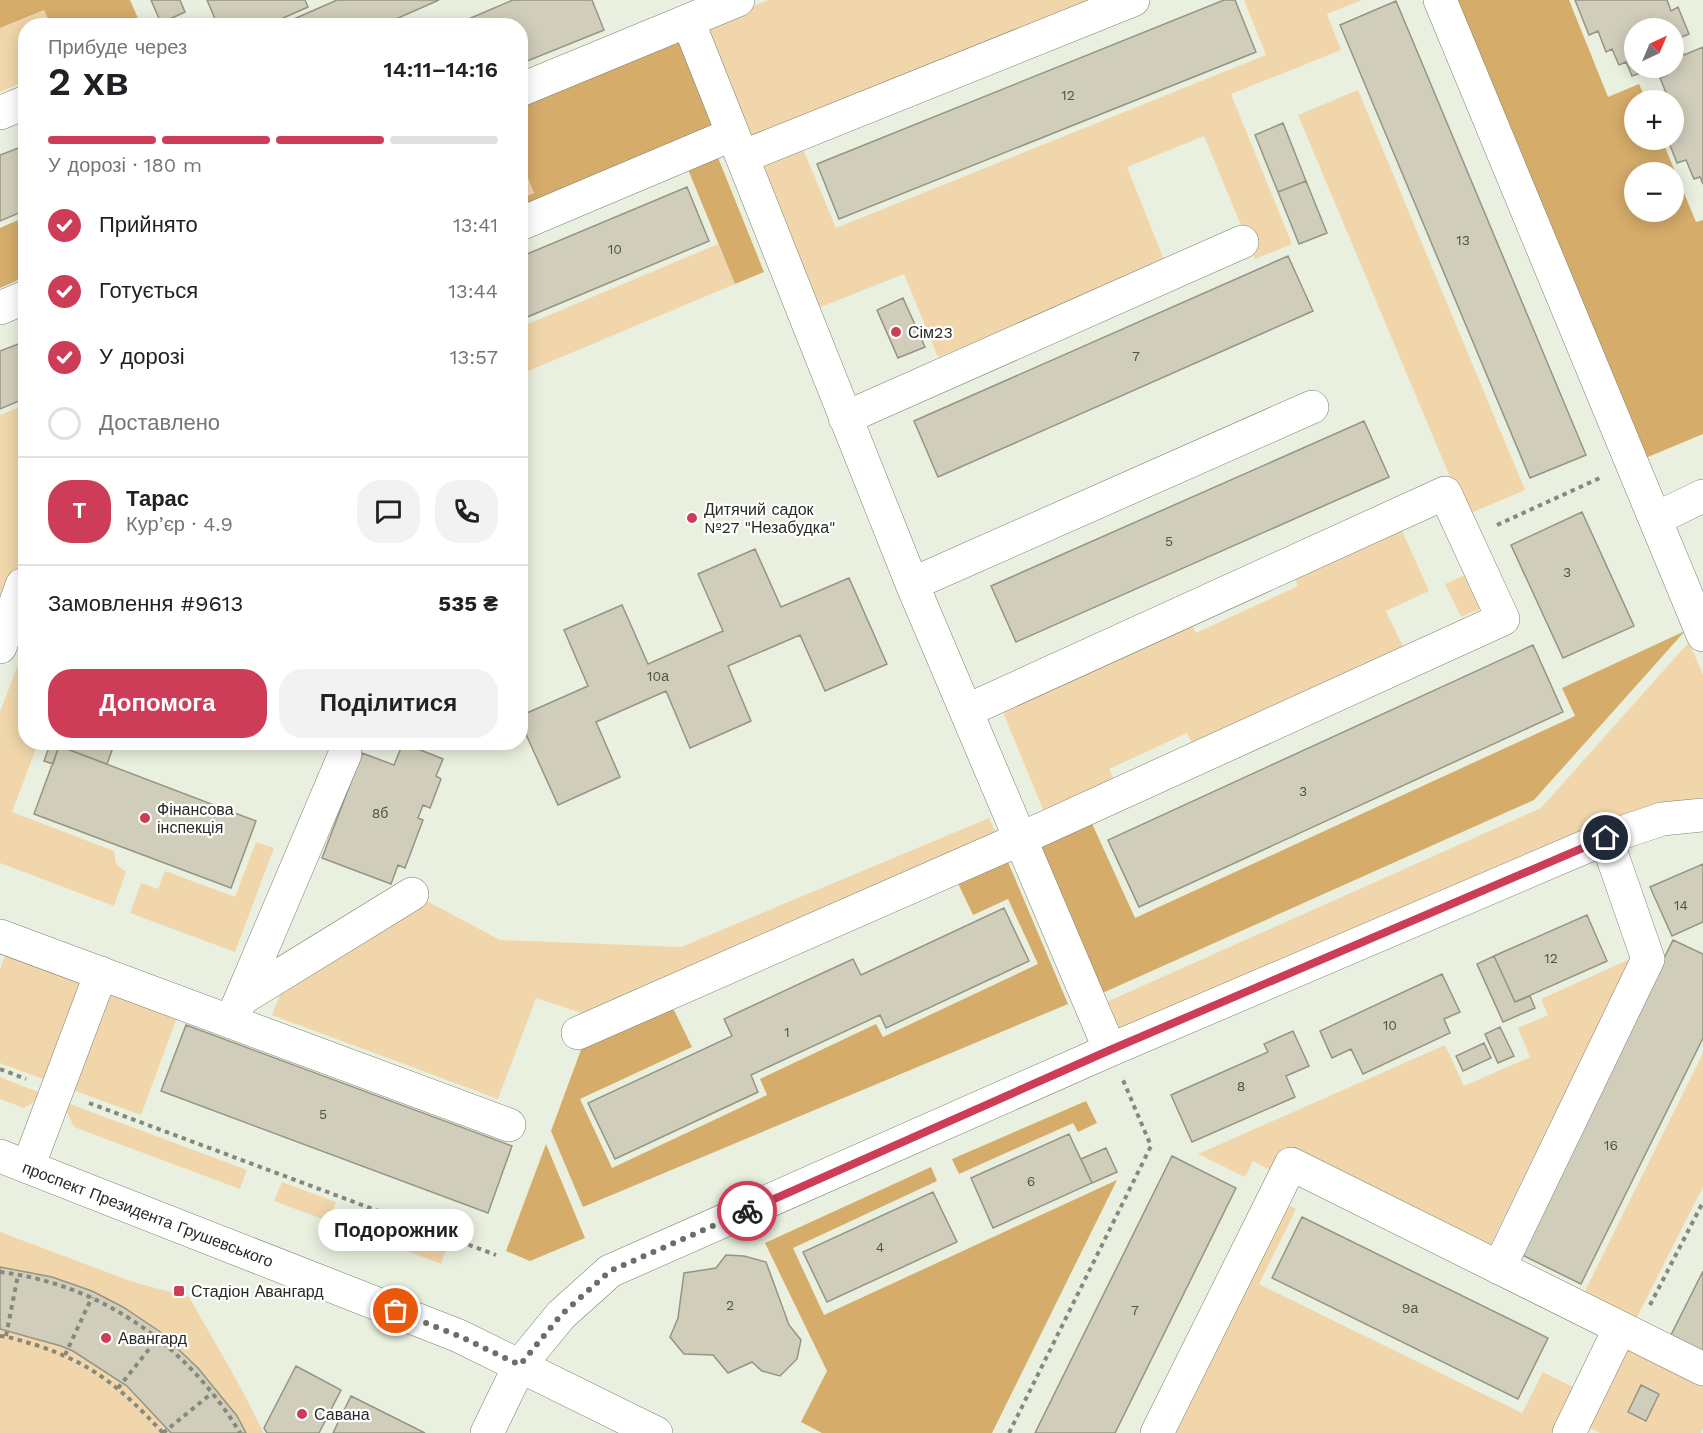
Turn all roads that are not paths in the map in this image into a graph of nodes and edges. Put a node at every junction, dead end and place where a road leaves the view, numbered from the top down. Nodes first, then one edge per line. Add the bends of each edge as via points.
1 (738, 0) edge
2 (1133, 0) edge
3 (1440, 0) edge
4 (688, 21) junction
5 (528, 87) edge
6 (18, 105) edge
7 (0, 113) edge
8 (738, 146) junction
9 (528, 221) edge
10 (1242, 242) dead end
11 (18, 300) edge
12 (0, 308) edge
13 (1312, 407) dead end
14 (845, 418) junction
15 (1703, 496) edge
16 (1655, 519) junction
17 (912, 584) junction
18 (18, 596) edge
19 (1703, 635) edge
20 (0, 647) edge
21 (966, 711) junction
22 (345, 754) dead end
23 (1703, 815) edge
24 (1606, 838) junction
25 (1020, 839) junction
26 (412, 894) dead end
27 (0, 936) edge
28 (101, 973) junction
29 (236, 1011) junction
30 (578, 1033) dead end
31 (1110, 1050) junction
32 (509, 1125) dead end
33 (14, 1162) edge
34 (1498, 1268) junction
35 (1628, 1332) junction
36 (520, 1365) junction
37 (1703, 1369) edge
38 (487, 1433) edge
39 (656, 1433) edge
40 (1157, 1433) edge
41 (1569, 1433) edge

1 - 4 street
2 - 8 street
3 - 16 street
4 - 5 street
4 - 8 street
6 - 7 street
8 - 9 street
8 - 14 street
10 - 14 street
11 - 12 street
13 - 17 street
14 - 17 street
15 - 16 street
16 - 19 street
17 - 21 street
18 - 20 street
21 - 25 street
21 - 25 street via 1445,493 1503,619
22 - 29 street
23 - 24 street via 1662,819
24 - 31 street
24 - 34 street via 1648,959
25 - 30 street
25 - 31 street
26 - 29 street
27 - 28 street
28 - 29 street
28 - 33 street via 56,1091
29 - 32 street
31 - 36 street via 610,1271 561,1315
33 - 36 street, проспект Президента Грушевського via 459,1336
34 - 35 street
34 - 40 street via 1291,1164
35 - 37 street
35 - 41 street
36 - 38 street
36 - 39 street, проспект Президента Грушевського

